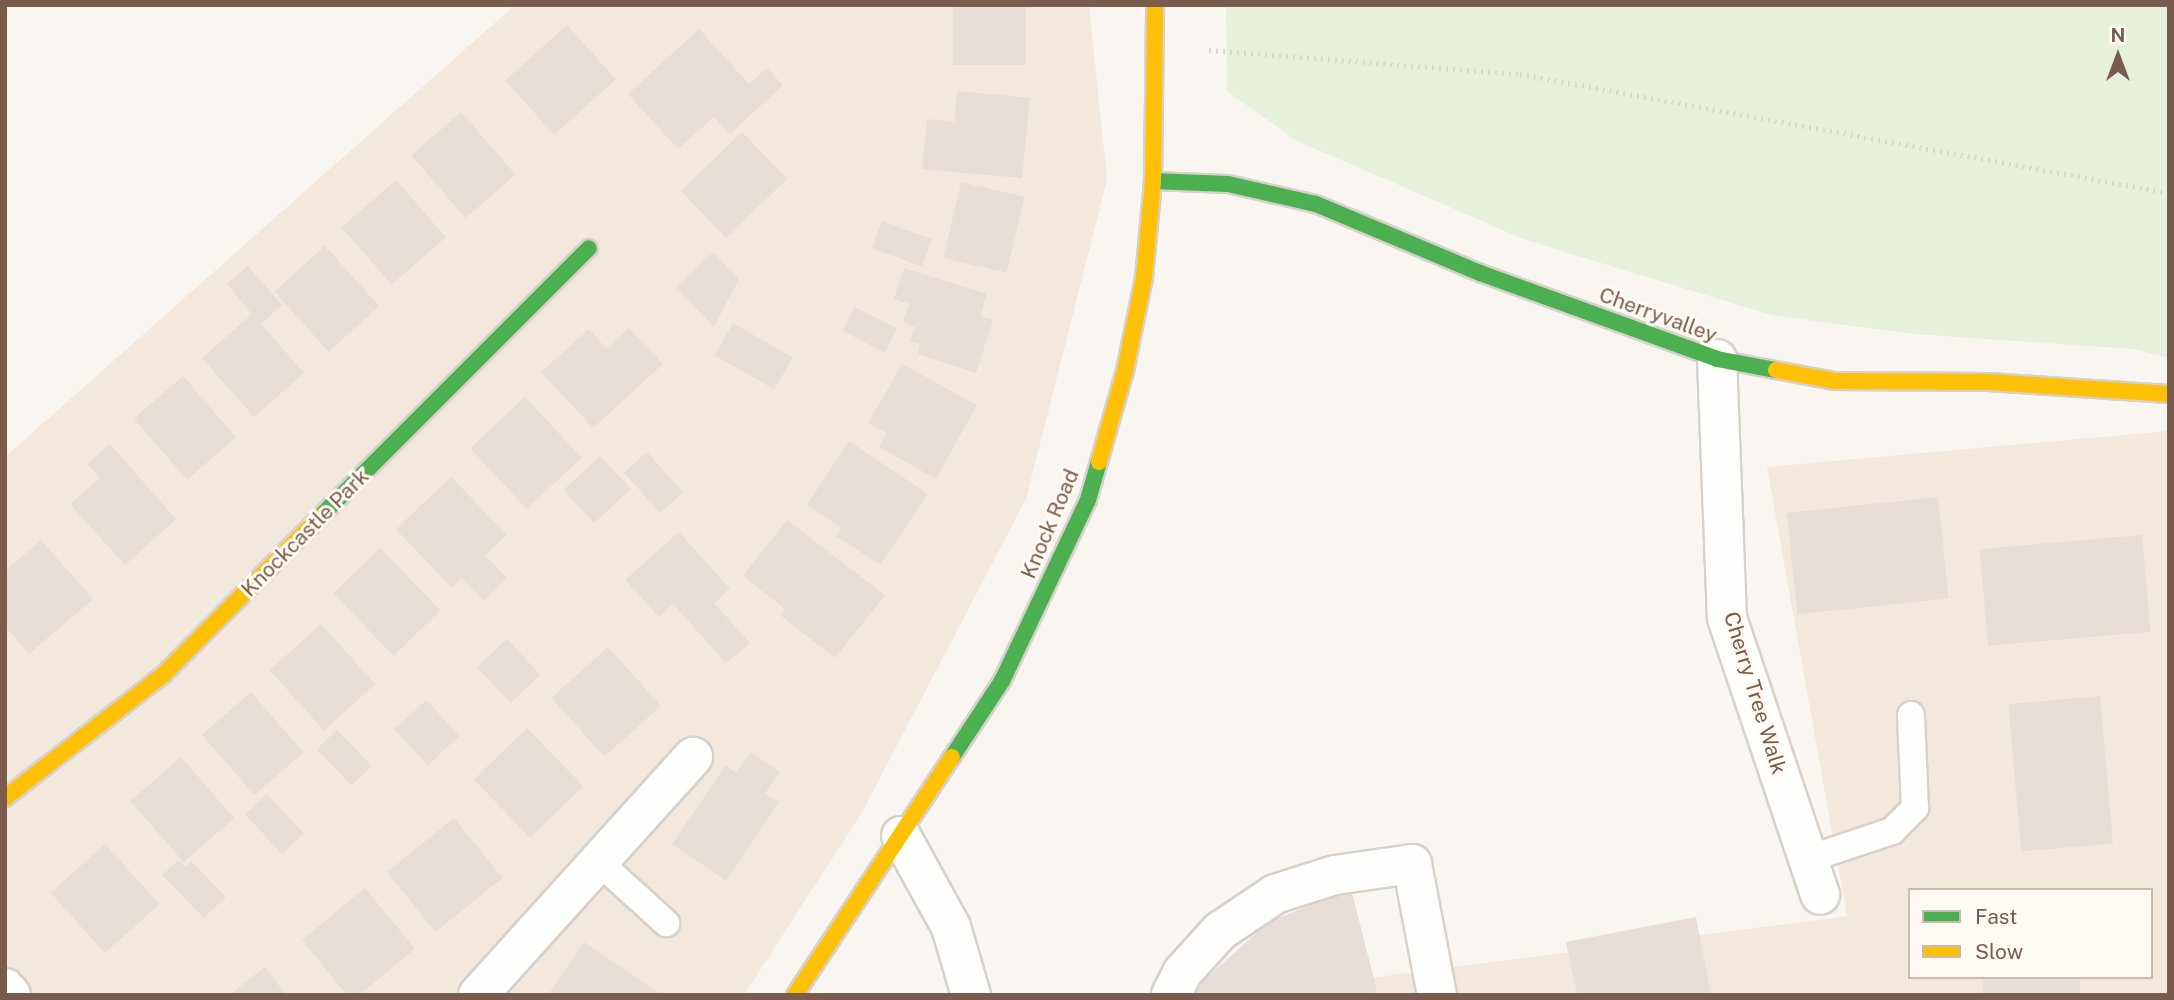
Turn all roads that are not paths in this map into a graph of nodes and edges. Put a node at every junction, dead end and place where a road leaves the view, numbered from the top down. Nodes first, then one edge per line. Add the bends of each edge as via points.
1 (1155, 5) edge
2 (1153, 181) junction
3 (589, 248) dead end
4 (1717, 359) junction
5 (2169, 394) edge
6 (1910, 715) dead end
7 (693, 757) dead end
8 (5, 798) edge
9 (901, 836) junction
10 (1808, 859) junction
11 (599, 862) junction
12 (1820, 895) dead end
13 (666, 923) dead end
14 (5, 988) edge
15 (10, 995) edge
16 (478, 995) edge
17 (795, 995) edge
18 (971, 995) edge
19 (1171, 995) edge
20 (1437, 995) edge

1 - 2 main road, Knock Road
2 - 4 main road, Cherryvalley via 1228,184 1316,204 1480,273
2 - 9 main road, Knock Road via 1144,278 1125,371 1088,500 1002,681
3 - 8 main road, Knockcastle Park via 164,674
4 - 5 main road, Cherryvalley via 1835,381 1989,382
4 - 10 street, Cherry Tree Walk via 1727,618
6 - 10 lane via 1915,808 1892,831
7 - 11 street
9 - 17 main road, Knock Road
9 - 18 street via 951,927
10 - 12 street, Cherry Tree Walk
11 - 13 lane
11 - 16 street
14 - 15 street
19 - 20 street via 1182,973 1220,931 1275,894 1335,875 1412,864

